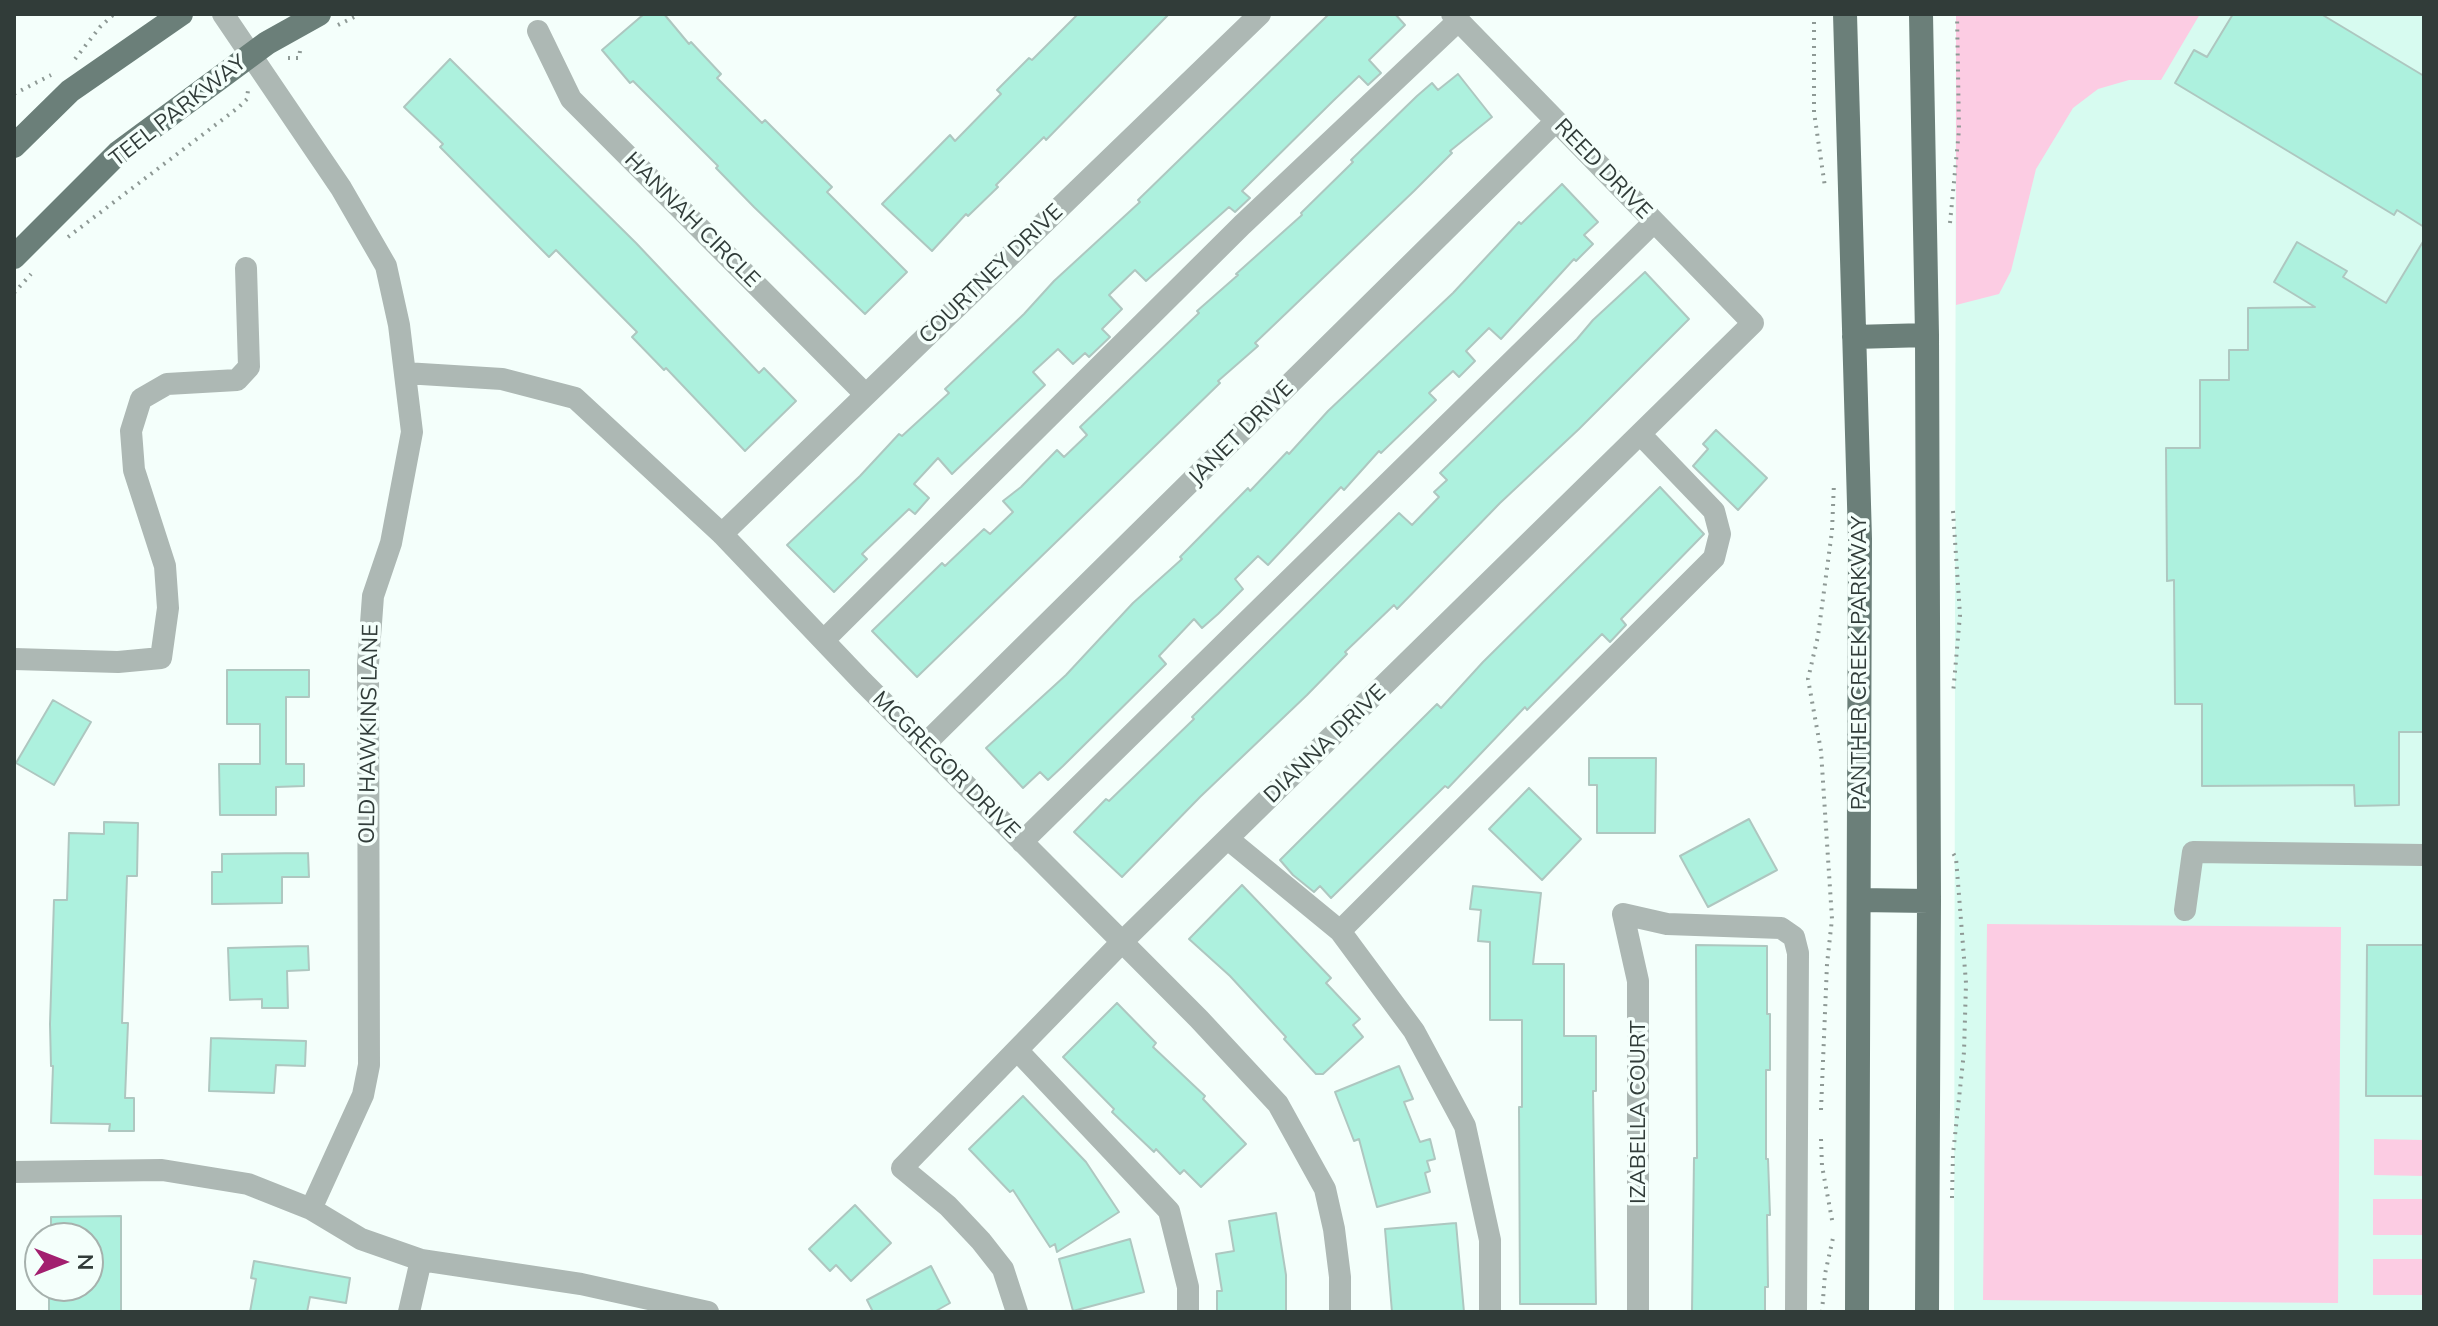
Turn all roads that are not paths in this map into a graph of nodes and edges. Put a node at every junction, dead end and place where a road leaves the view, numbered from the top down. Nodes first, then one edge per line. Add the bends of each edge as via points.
1 (181, 14) edge
2 (223, 14) edge
3 (319, 14) edge
4 (1260, 14) edge
5 (1845, 14) edge
6 (1921, 14) edge
7 (1456, 17) edge
8 (538, 31) dead end
9 (250, 55) junction
10 (1556, 121) junction
11 (14, 146) edge
12 (1654, 222) junction
13 (25, 264) edge
14 (246, 268) dead end
15 (1753, 323) joint
16 (1927, 335) junction
17 (1854, 337) junction
18 (405, 373) junction
19 (866, 395) junction
20 (1641, 435) junction
21 (722, 534) junction
22 (824, 640) junction
23 (14, 659) edge
24 (925, 744) junction
25 (1228, 839) junction
26 (1022, 842) junction
27 (2424, 855) edge
28 (1859, 900) junction
29 (1929, 901) junction
30 (2185, 910) dead end
31 (1340, 931) junction
32 (1122, 942) junction
33 (1017, 1050) junction
34 (14, 1172) edge
35 (311, 1209) junction
36 (421, 1260) junction
37 (409, 1312) edge
38 (708, 1312) edge
39 (1017, 1312) edge
40 (1188, 1312) edge
41 (1340, 1312) edge
42 (1490, 1312) edge
43 (1638, 1312) edge
44 (1796, 1312) edge
45 (1857, 1312) edge
46 (1927, 1312) edge

1 - 11 main road via 70,91
2 - 9 street, OLD HAWKINS LANE
3 - 9 main road, TEEL PARKWAY
4 - 19 street, COURTNEY DRIVE
5 - 17 main road, PANTHER CREEK PARKWAY
6 - 16 main road
7 - 10 street, REED DRIVE
7 - 22 street
8 - 19 street, HANNAH CIRCLE via 571,99
9 - 13 main road, TEEL PARKWAY via 118,153
9 - 18 street, OLD HAWKINS LANE via 341,188 386,266
10 - 12 street, REED DRIVE
10 - 24 street, JANET DRIVE
12 - 15 street, REED DRIVE
12 - 26 street
14 - 23 street via 249,367 237,380 167,384 141,399 131,431 134,470 165,566 168,608 161,658
15 - 20 street, DIANNA DRIVE
16 - 17 main road
16 - 29 main road
17 - 28 main road, PANTHER CREEK PARKWAY via 1860,539
18 - 21 street, MCGREGOR DRIVE via 502,379 575,398
18 - 35 street, OLD HAWKINS LANE via 412,432 391,543 373,596 368,664 369,1065 363,1095
19 - 21 street, COURTNEY DRIVE
20 - 25 street, DIANNA DRIVE
20 - 31 street via 1714,511 1720,534 1714,558
21 - 22 street, MCGREGOR DRIVE
22 - 24 street, MCGREGOR DRIVE
24 - 26 street, MCGREGOR DRIVE
25 - 31 street
25 - 32 street, DIANNA DRIVE
26 - 32 street, MCGREGOR DRIVE
27 - 30 street via 2193,852
28 - 29 main road
28 - 45 main road, PANTHER CREEK PARKWAY
29 - 46 main road
31 - 42 street via 1414,1031 1465,1126 1490,1240
32 - 33 street, DIANNA DRIVE
32 - 41 street, MCGREGOR DRIVE via 1278,1104 1325,1189 1340,1277
33 - 39 street, DIANNA DRIVE via 902,1168 981,1241 1003,1269
33 - 40 street via 1169,1211 1188,1287
34 - 35 street via 162,1170 248,1184
35 - 36 street via 361,1239
36 - 37 street
36 - 38 street via 581,1284
43 - 44 street, IZABELLA COURT via 1638,981 1623,914 1667,924 1781,928 1794,937

